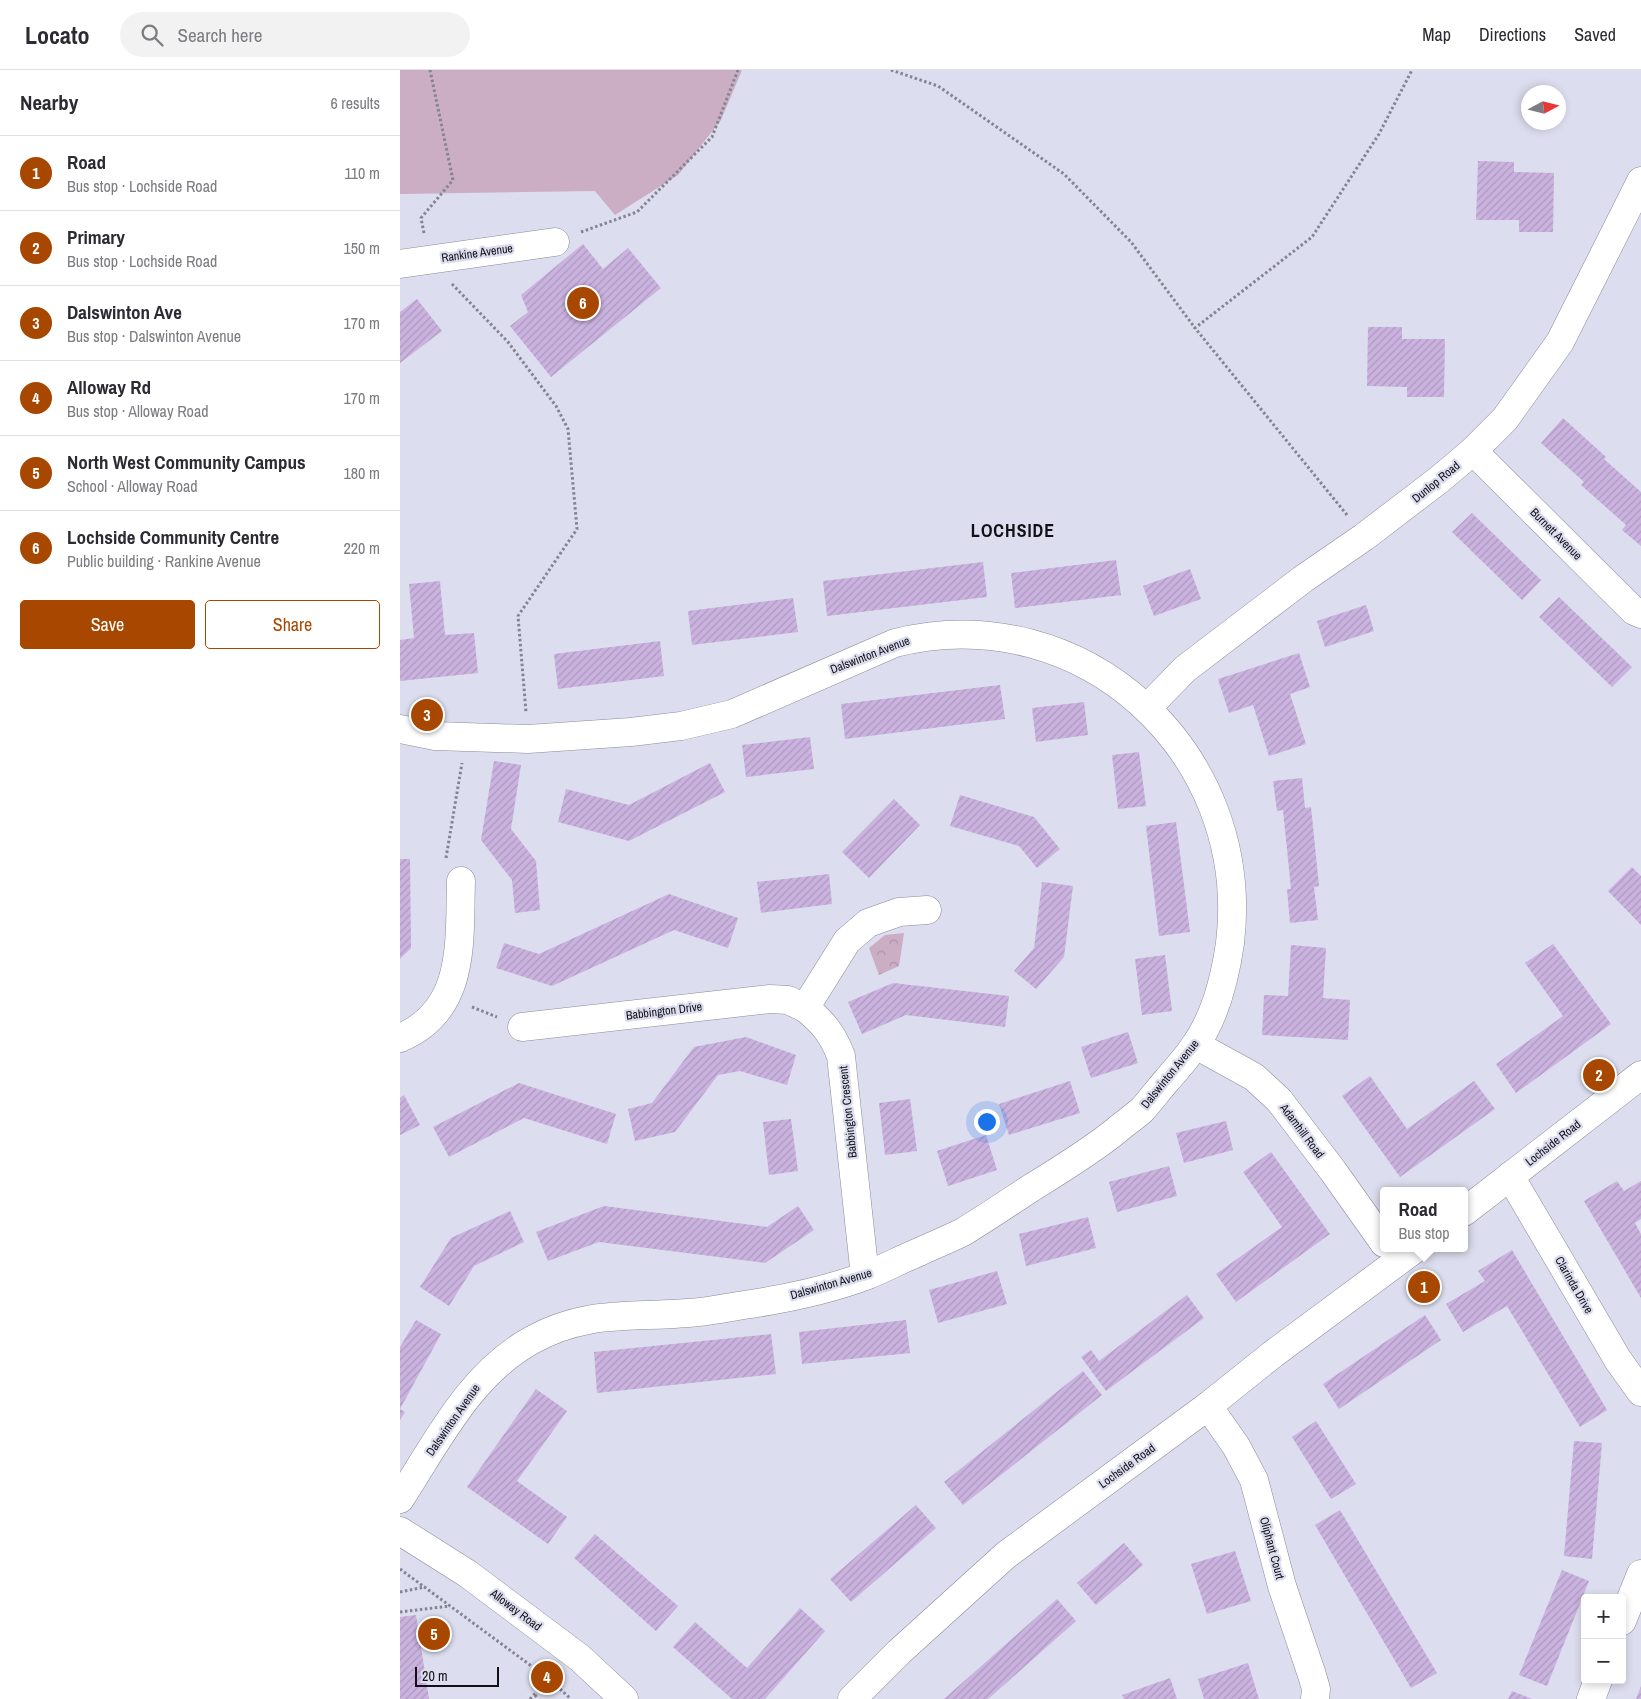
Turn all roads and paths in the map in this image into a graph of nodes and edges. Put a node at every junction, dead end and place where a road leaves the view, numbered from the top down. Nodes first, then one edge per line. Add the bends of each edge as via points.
1 (430, 70) edge
2 (738, 70) edge
3 (891, 70) edge
4 (1412, 70) edge
5 (1641, 181) edge
6 (555, 242) joint
7 (428, 260) junction
8 (400, 264) edge
9 (1195, 328) junction
10 (1473, 451) junction
11 (1364, 537) junction
12 (1641, 614) edge
13 (1147, 708) junction
14 (400, 729) edge
15 (466, 738) junction
16 (528, 739) junction
17 (461, 881) joint
18 (927, 910) dead end
19 (447, 996) junction
20 (805, 1008) junction
21 (522, 1027) joint
22 (400, 1038) edge
23 (1196, 1045) junction
24 (1641, 1075) edge
25 (1510, 1176) junction
26 (1468, 1209) edge
27 (1380, 1229) edge
28 (1395, 1252) edge
29 (865, 1276) junction
30 (1641, 1392) edge
31 (1208, 1406) junction
32 (400, 1499) edge
33 (400, 1530) edge
34 (400, 1569) edge
35 (1641, 1574) edge
36 (426, 1587) junction
37 (400, 1592) edge
38 (451, 1606) junction
39 (1626, 1611) edge
40 (400, 1612) edge
41 (573, 1653) junction
42 (549, 1679) junction
43 (1597, 1684) edge
44 (535, 1695) junction
45 (530, 1699) edge
46 (538, 1699) edge
47 (571, 1699) edge
48 (624, 1699) edge
49 (852, 1699) edge
50 (1315, 1699) edge
51 (1591, 1699) edge

1 - 7 path via 453,180 422,218
2 - 6 path via 712,137 637,212
3 - 9 path via 938,86 1064,174 1131,242
4 - 9 path via 1379,134 1312,238
5 - 10 street, Dunlop Road via 1560,342 1505,419
6 - 7 street, Rankine Avenue
7 - 8 street, Rankine Avenue
7 - 16 path via 508,342 556,406 568,429 577,529 518,616
9 - 11 path
10 - 11 street, Dunlop Road
10 - 12 street, Burnett Avenue via 1634,611
11 - 13 street, Dunlop Road via 1303,578 1185,669
13 - 16 street, Dalswinton Avenue via 1096,670 1060,652 1009,638 950,634 920,636 896,643 732,714 681,726
13 - 23 street, Dalswinton Avenue via 1186,755 1202,782 1219,824 1229,869 1232,900 1227,960 1220,990
14 - 15 street, Dalswinton Avenue
15 - 16 street, Dalswinton Avenue
15 - 17 path via 446,860
17 - 19 street via 458,962
18 - 20 street via 898,912 868,924 847,941
19 - 21 path
19 - 22 street via 428,1019
20 - 21 street, Babbington Drive via 788,1000 770,999
20 - 29 street, Babbington Crescent via 830,1031 841,1056
23 - 27 street, Adamhill Road via 1254,1077 1279,1100
23 - 29 street, Dalswinton Avenue via 1141,1110 1093,1149 960,1234
24 - 25 street, Lochside Road
25 - 26 street, Lochside Road
25 - 30 street, Clarinda Drive via 1618,1360
28 - 31 street, Lochside Road
29 - 32 street, Dalswinton Avenue via 808,1293 748,1305 688,1313 606,1316 558,1328 532,1340 507,1356 467,1397
31 - 49 street, Lochside Road via 1006,1555
31 - 50 street, Oliphant Court via 1236,1446 1254,1480 1282,1586 1316,1689
33 - 41 street, Alloway Road via 468,1574
34 - 36 path
35 - 39 street
36 - 37 path
36 - 38 path
38 - 40 path
38 - 42 path
41 - 42 path
41 - 48 street, Alloway Road
42 - 44 path
42 - 47 path
43 - 51 street
44 - 45 path
44 - 46 path

